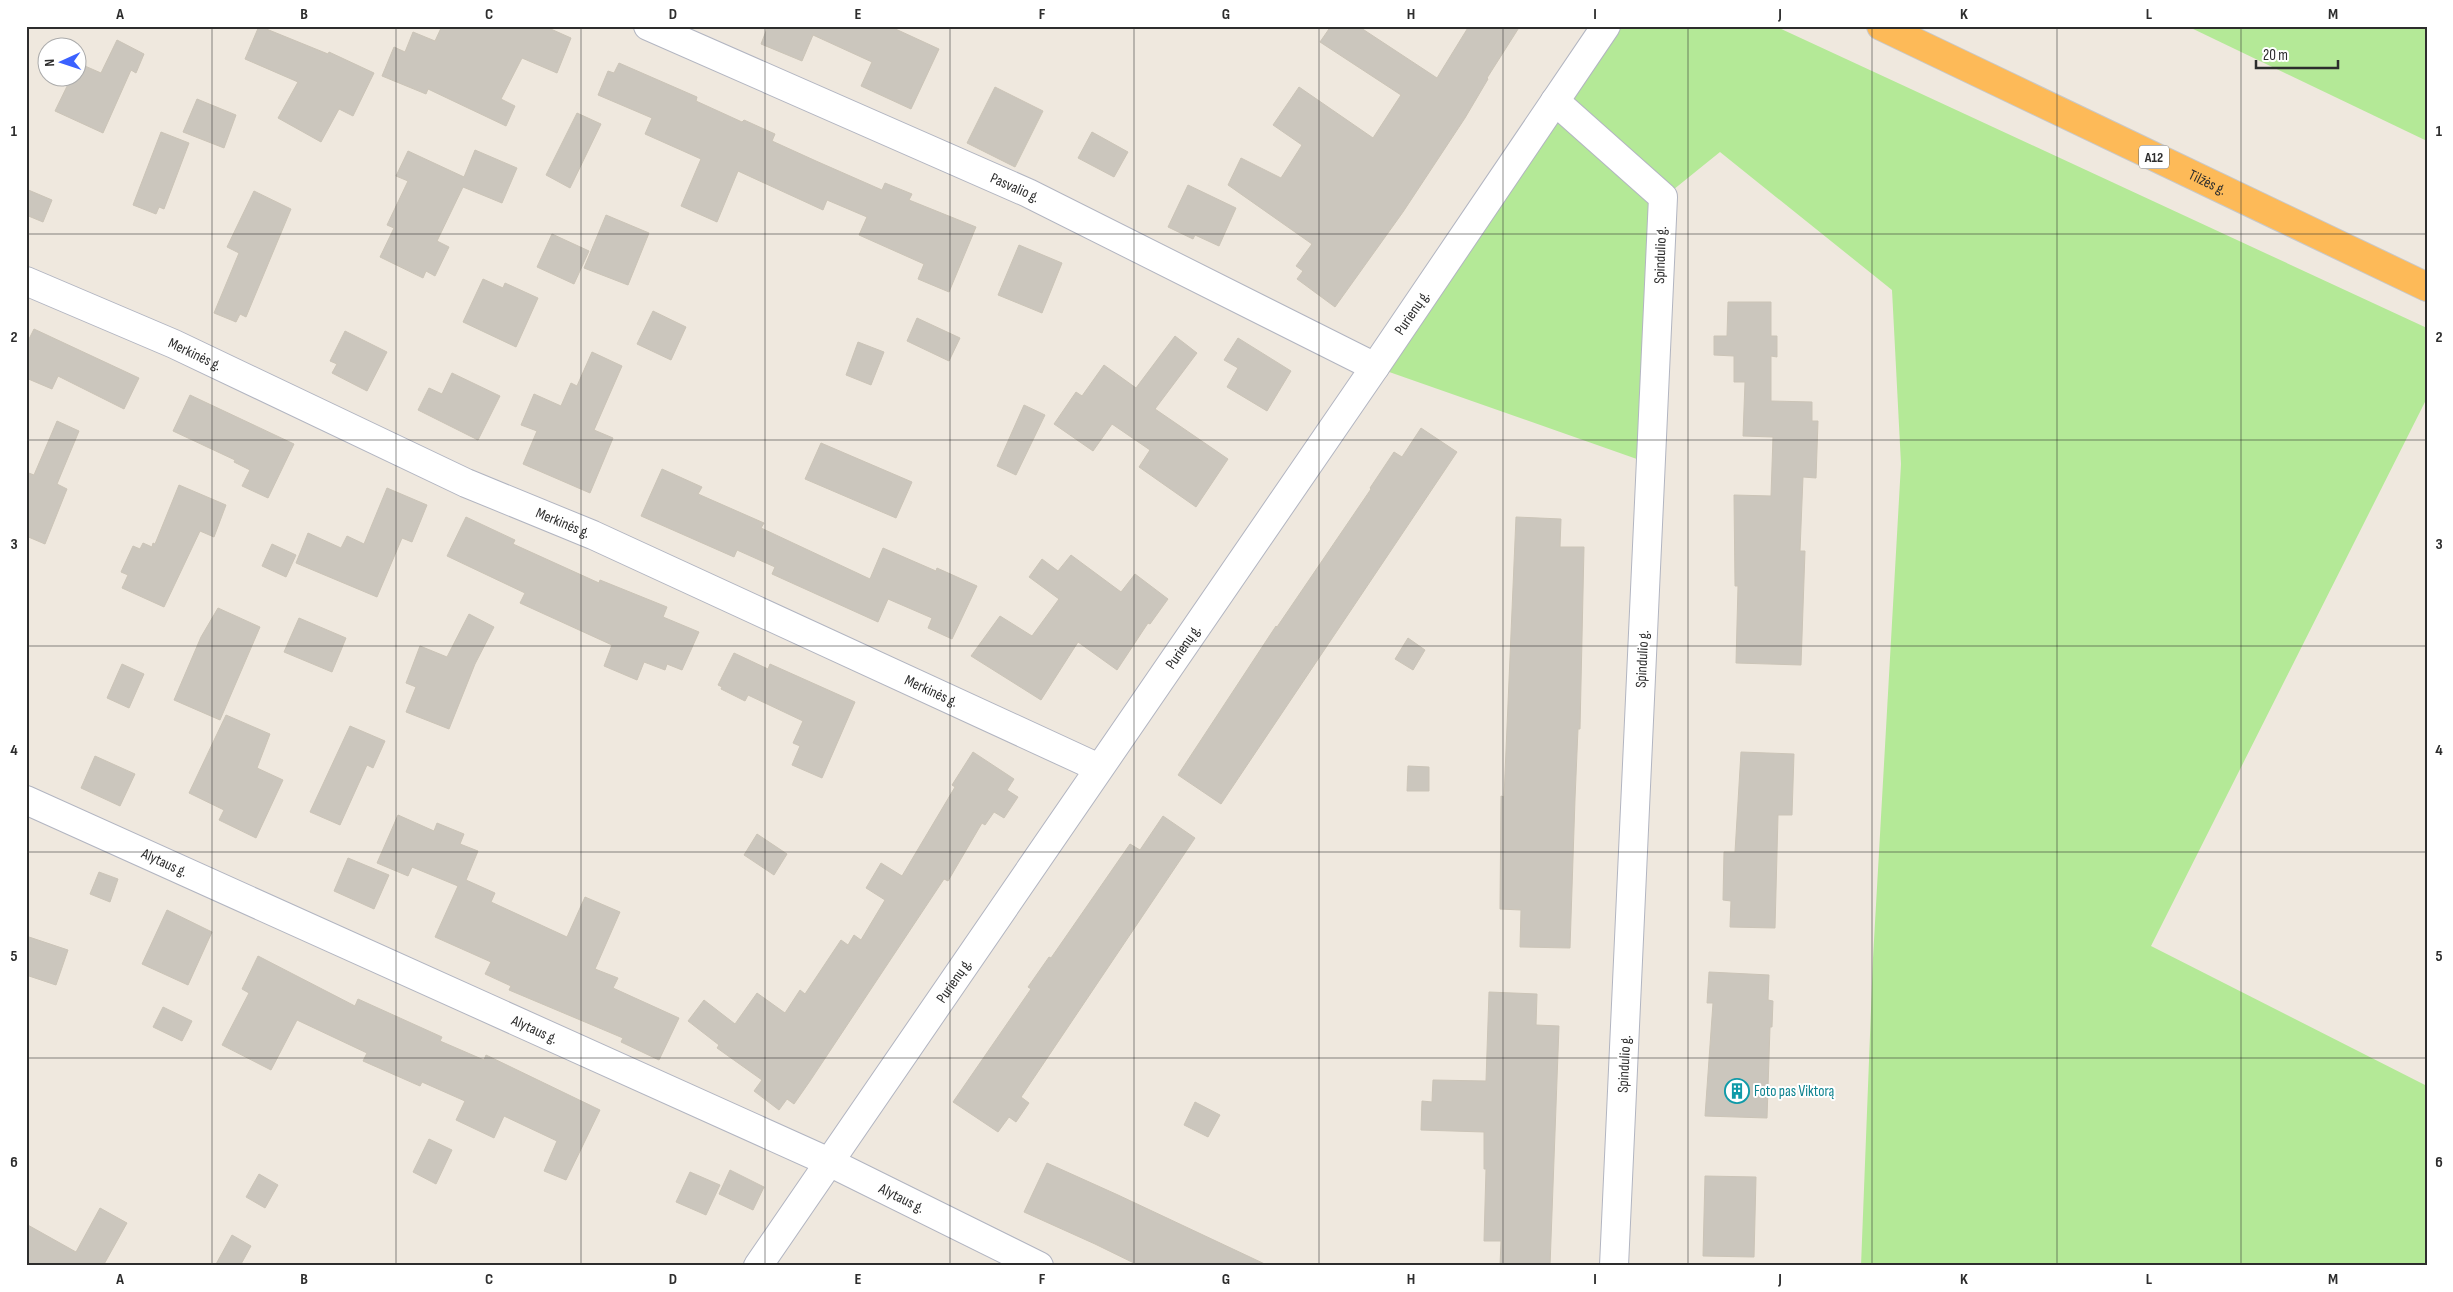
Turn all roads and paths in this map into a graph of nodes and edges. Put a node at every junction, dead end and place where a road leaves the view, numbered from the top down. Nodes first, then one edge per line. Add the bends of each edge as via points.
1 (648, 26) edge
2 (1606, 26) edge
3 (1881, 26) edge
4 (1555, 101) junction
5 (26, 281) edge
6 (2427, 287) edge
7 (1375, 368) junction
8 (1099, 768) junction
9 (26, 800) edge
10 (829, 1162) junction
11 (758, 1266) edge
12 (1039, 1266) edge
13 (1614, 1266) edge

1 - 7 street, Pasvalio g. via 1028,193
2 - 4 street, Purienų g.
3 - 6 highway, Tilžės g. / A12
4 - 7 street, Purienų g.
4 - 13 street, Spindulio g. via 1663,197
5 - 8 street, Merkinės g. via 174,344 466,483 593,535
7 - 8 street, Purienų g.
8 - 10 street, Purienų g.
9 - 10 street, Alytaus g.
10 - 11 street, Purienų g.
10 - 12 street, Alytaus g.

